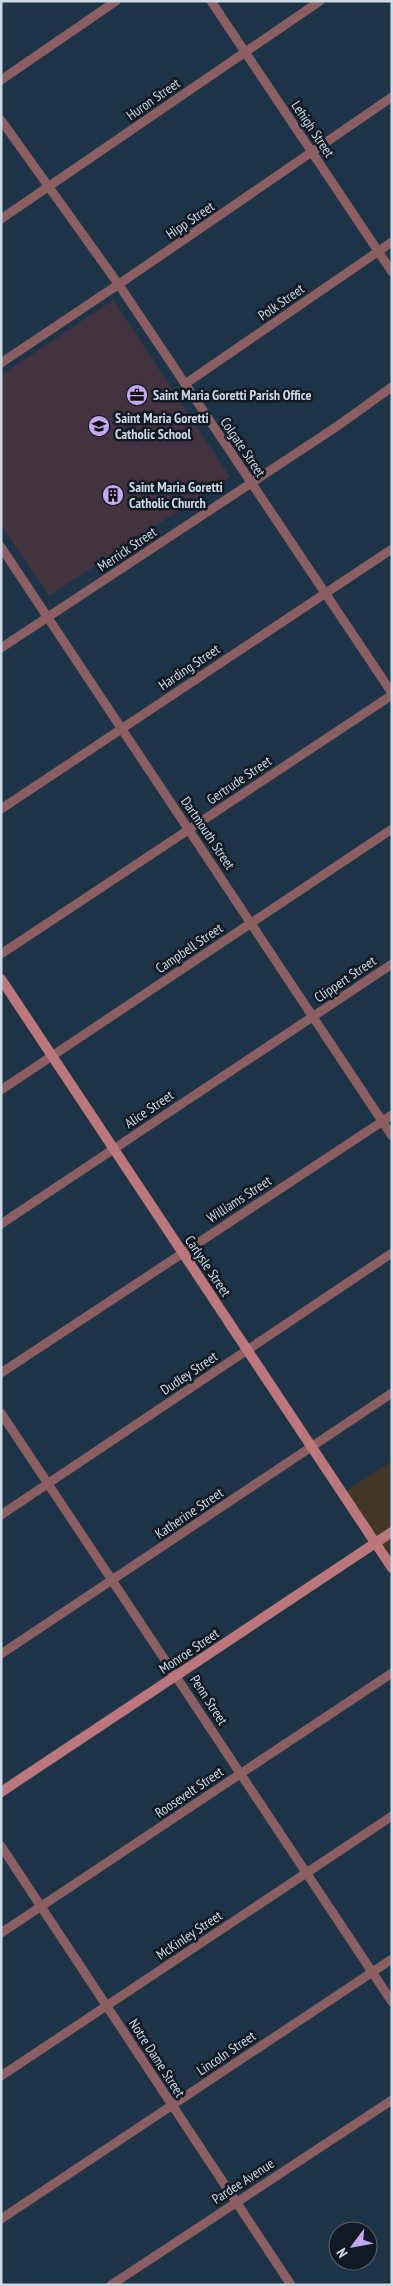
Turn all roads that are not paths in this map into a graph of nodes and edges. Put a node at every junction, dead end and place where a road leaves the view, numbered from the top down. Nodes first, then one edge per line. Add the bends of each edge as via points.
1 (116, 1) edge
2 (210, 1) edge
3 (320, 1) edge
4 (244, 53) junction
5 (1, 80) edge
6 (392, 97) edge
7 (1, 120) edge
8 (312, 152) junction
9 (48, 188) junction
10 (1, 219) edge
11 (392, 242) edge
12 (378, 252) junction
13 (392, 272) edge
14 (119, 285) junction
15 (1, 363) edge
16 (184, 384) junction
17 (392, 388) edge
18 (250, 483) junction
19 (1, 547) edge
20 (392, 549) edge
21 (324, 593) junction
22 (48, 617) junction
23 (1, 648) edge
24 (392, 694) edge
25 (122, 728) junction
26 (1, 809) edge
27 (392, 829) edge
28 (189, 830) junction
29 (251, 923) junction
30 (1, 954) edge
31 (392, 964) edge
32 (1, 979) edge
33 (313, 1016) junction
34 (53, 1057) junction
35 (1, 1090) edge
36 (392, 1115) edge
37 (382, 1121) junction
38 (392, 1136) edge
39 (113, 1149) junction
40 (1, 1224) edge
41 (183, 1253) junction
42 (392, 1253) edge
43 (248, 1351) junction
44 (1, 1373) edge
45 (392, 1394) edge
46 (1, 1413) edge
47 (312, 1447) junction
48 (49, 1483) junction
49 (1, 1515) edge
50 (392, 1532) edge
51 (375, 1543) junction
52 (392, 1568) edge
53 (113, 1580) junction
54 (1, 1654) edge
55 (392, 1673) edge
56 (176, 1676) junction
57 (241, 1774) junction
58 (1, 1792) edge
59 (392, 1816) edge
60 (1, 1846) edge
61 (306, 1873) junction
62 (41, 1906) junction
63 (1, 1933) edge
64 (392, 1959) edge
65 (372, 1972) junction
66 (392, 2002) edge
67 (107, 2006) junction
68 (1, 2076) edge
69 (392, 2100) edge
70 (172, 2105) junction
71 (236, 2202) junction
72 (1, 2219) edge
73 (110, 2285) edge
74 (291, 2285) edge

1 - 5 street
2 - 4 street, Lehigh Street
3 - 4 street, Huron Street
4 - 8 street, Lehigh Street
4 - 9 street, Huron Street
6 - 8 street, Hipp Street
7 - 9 street, Colgate Street
8 - 12 street, Lehigh Street
8 - 14 street, Hipp Street
9 - 10 street, Huron Street
9 - 14 street, Colgate Street
11 - 12 street, Polk Street
12 - 13 street, Lehigh Street
12 - 16 street, Polk Street
14 - 15 street, Hipp Street
14 - 16 street, Colgate Street
16 - 18 street, Colgate Street
17 - 18 street, Merrick Street
18 - 21 street, Colgate Street
18 - 22 street, Merrick Street
19 - 22 street, Dartmouth Street
20 - 21 street, Harding Street
21 - 24 street, Colgate Street
21 - 25 street, Harding Street
22 - 23 street, Merrick Street
22 - 25 street, Dartmouth Street
24 - 28 street, Gertrude Street
25 - 26 street, Harding Street
25 - 28 street, Dartmouth Street
27 - 29 street, Campbell Street
28 - 29 street, Dartmouth Street
28 - 30 street, Gertrude Street
29 - 33 street, Dartmouth Street
29 - 34 street, Campbell Street
31 - 33 street, Clippert Street
32 - 34 street, Carlysle Street
33 - 37 street, Dartmouth Street
33 - 39 street, Alice Street
34 - 35 street, Campbell Street
34 - 39 street, Carlysle Street
36 - 37 street, Williams Street
37 - 38 street, Dartmouth Street
37 - 41 street, Williams Street
39 - 40 street, Alice Street
39 - 41 street, Carlysle Street
41 - 43 street, Carlysle Street
41 - 44 street, Williams Street
42 - 43 street, Dudley Street
43 - 47 street, Carlysle Street
43 - 48 street, Dudley Street
45 - 47 street, Katherine Street
46 - 48 street, Penn Street
47 - 51 street, Carlysle Street
47 - 53 street, Katherine Street
48 - 49 street, Dudley Street
48 - 53 street, Penn Street
50 - 51 street, Monroe Street
51 - 52 street, Carlysle Street
51 - 56 street, Monroe Street
53 - 54 street, Katherine Street
53 - 56 street, Penn Street
55 - 57 street, Roosevelt Street
56 - 57 street, Penn Street
56 - 58 street, Monroe Street
57 - 61 street, Penn Street
57 - 62 street, Roosevelt Street
59 - 61 street, McKinley Street
60 - 62 street, Notre Dame Street
61 - 65 street, Penn Street
61 - 67 street, McKinley Street
62 - 63 street, Roosevelt Street
62 - 67 street, Notre Dame Street
64 - 65 street, Lincoln Street
65 - 66 street, Penn Street
65 - 70 street, Lincoln Street
67 - 68 street, McKinley Street
67 - 70 street, Notre Dame Street
69 - 71 street, Pardee Avenue
70 - 71 street, Notre Dame Street
70 - 72 street, Lincoln Street
71 - 73 street, Pardee Avenue
71 - 74 street, Notre Dame Street

